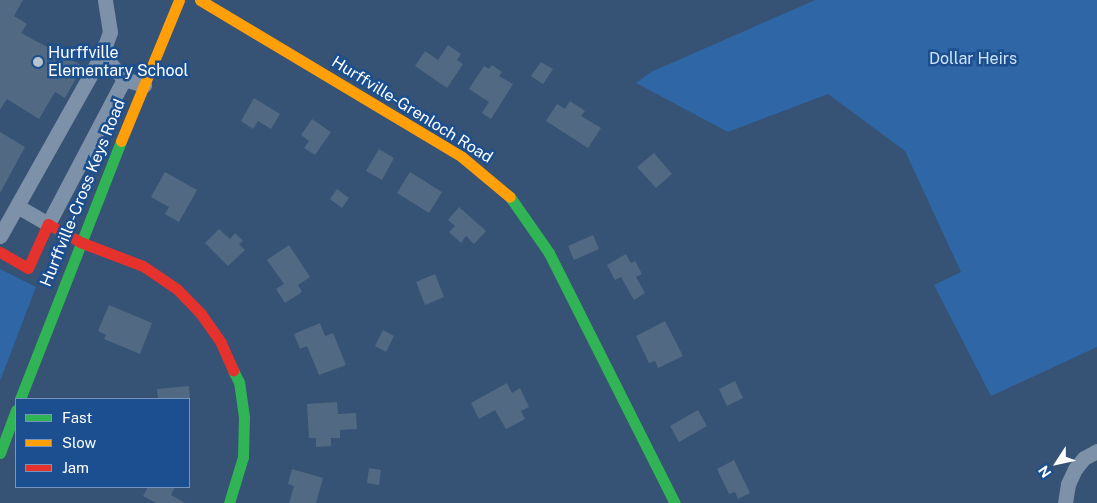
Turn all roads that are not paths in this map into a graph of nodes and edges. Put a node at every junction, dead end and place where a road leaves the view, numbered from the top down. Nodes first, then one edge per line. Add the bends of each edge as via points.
1 (105, 0) edge
2 (179, 0) edge
3 (200, 0) edge
4 (102, 54) junction
5 (124, 79) junction
6 (144, 85) junction
7 (17, 206) junction
8 (48, 224) junction
9 (0, 236) edge
10 (80, 242) junction
11 (0, 252) edge
12 (20, 398) edge
13 (15, 413) edge
14 (1097, 451) edge
15 (0, 453) edge
16 (229, 503) edge
17 (675, 503) edge
18 (1065, 503) edge

1 - 4 street via 110,32
2 - 6 main road, Hurffville-Cross Keys Road
3 - 17 main road, Hurffville-Grenloch Road via 462,157 508,195 549,253
4 - 5 street
4 - 7 street
5 - 6 street
5 - 8 street
6 - 10 main road, Hurffville-Cross Keys Road
7 - 8 street
7 - 9 street
8 - 10 main road
8 - 11 main road via 28,268
10 - 12 main road, Hurffville-Cross Keys Road
10 - 16 main road via 143,266 177,289 201,314 221,343 239,382 244,417 243,457
13 - 15 main road
14 - 18 street via 1084,458 1075,469

